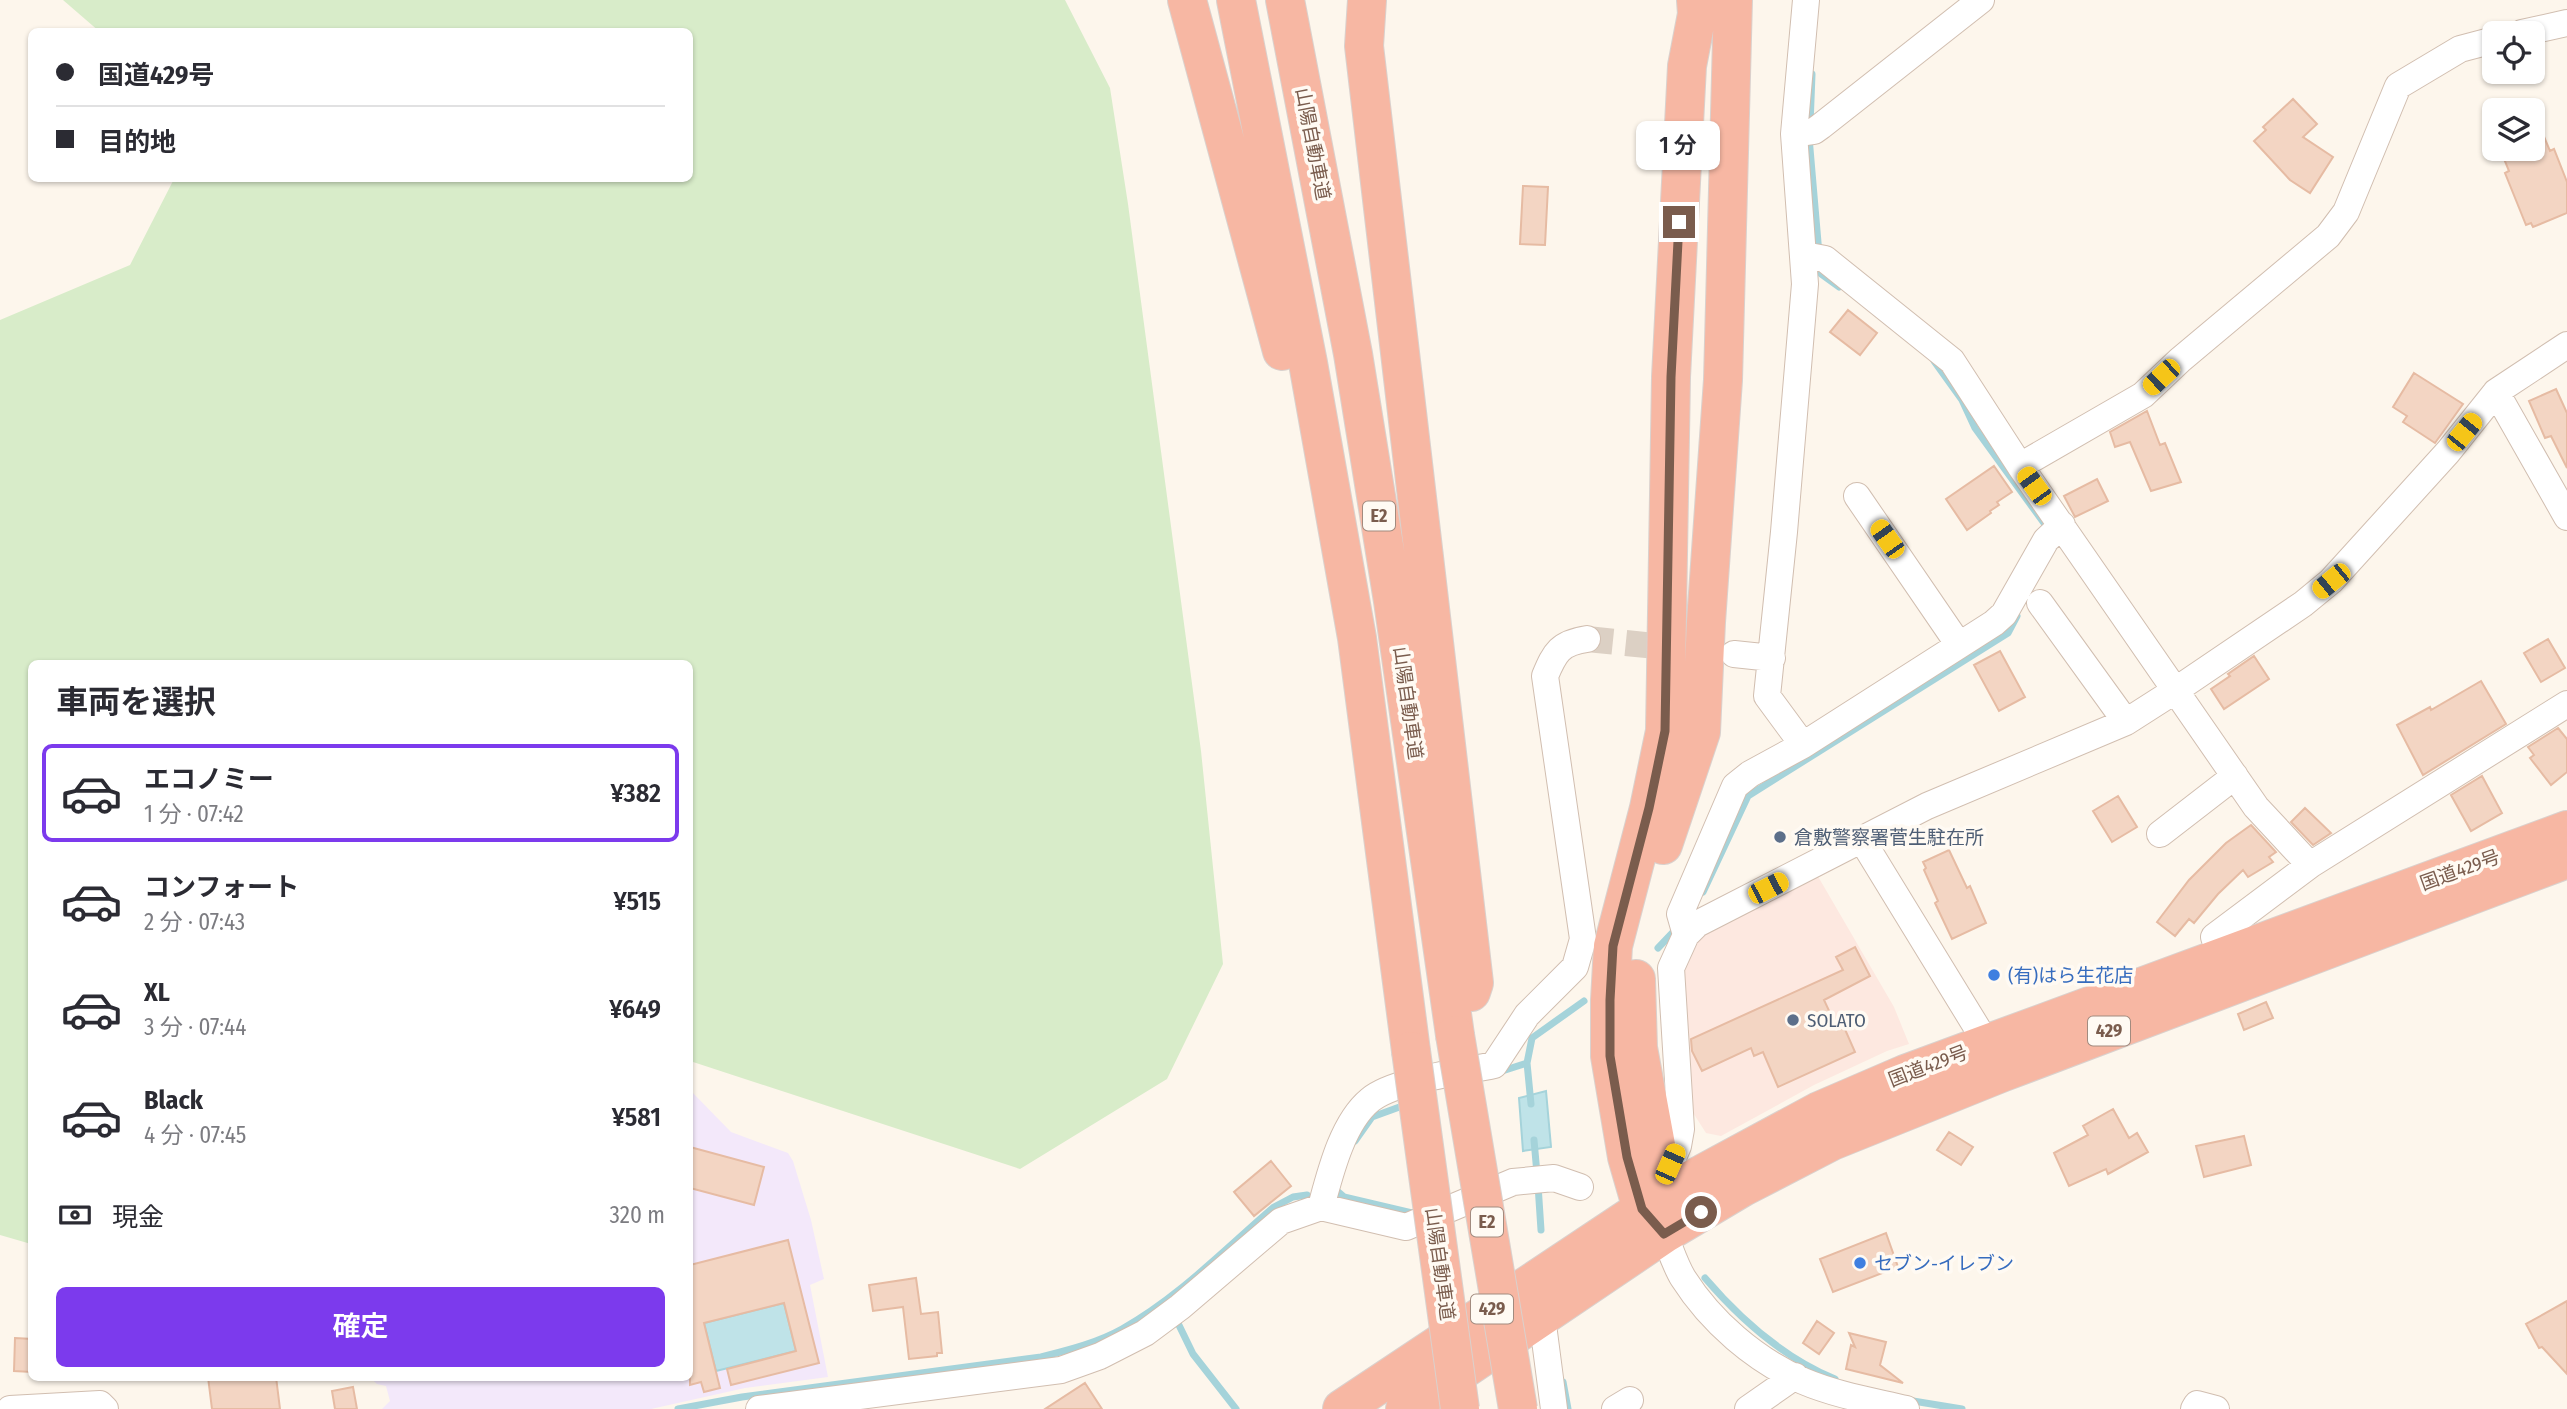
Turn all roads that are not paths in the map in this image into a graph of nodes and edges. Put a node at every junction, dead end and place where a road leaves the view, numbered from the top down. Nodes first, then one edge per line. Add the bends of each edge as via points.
1 (1187, 0) edge
2 (1236, 0) edge
3 (1285, 0) edge
4 (1367, 0) edge
5 (1669, 0) edge
6 (1696, 0) edge
7 (1733, 0) edge
8 (1806, 0) edge
9 (1981, 0) edge
10 (2567, 23) edge
11 (2545, 28) edge
12 (2482, 43) edge
13 (1687, 66) junction
14 (1803, 133) junction
15 (1815, 257) junction
16 (2567, 345) edge
17 (2496, 392) junction
18 (2020, 466) junction
19 (1857, 496) dead end
20 (2567, 517) edge
21 (2054, 532) junction
22 (2040, 603) dead end
23 (1357, 638) junction
24 (1587, 639) tunnel mouth
25 (1959, 645) junction
26 (1734, 654) dead end
27 (1772, 658) junction
28 (2176, 690) junction
29 (2567, 704) edge
30 (2126, 722) junction
31 (1803, 745) junction
32 (2235, 776) junction
33 (2567, 830) edge
34 (2160, 834) dead end
35 (1862, 840) junction
36 (2567, 859) edge
37 (2310, 865) junction
38 (1684, 928) junction
39 (2227, 971) junction
40 (1455, 1035) junction
41 (1987, 1044) junction
42 (1580, 1187) dead end
43 (1658, 1205) junction
44 (1321, 1207) junction
45 (1542, 1317) junction
46 (1795, 1376) junction
47 (794, 1406) edge
48 (10, 1409) edge
49 (105, 1409) edge
50 (759, 1409) edge
51 (1342, 1409) edge
52 (1405, 1409) edge
53 (1460, 1409) edge
54 (1518, 1409) edge
55 (1554, 1409) edge
56 (1748, 1409) edge
57 (1906, 1409) edge
58 (2194, 1409) edge
59 (2216, 1409) edge

1 - 23 highway
2 - 23 highway, 山陽自動車道 / E2 via 1306,350
3 - 40 highway, 山陽自動車道 / E2 via 1394,601
4 - 40 highway via 1365,59 1474,983
5 - 13 highway
6 - 13 highway
7 - 43 highway via 1723,380 1700,732 1646,893 1638,940 1638,1048
8 - 14 street
9 - 14 street
10 - 11 street
12 - 18 street via 2459,49 2398,86 2346,212 2328,236 2143,395
13 - 43 highway via 1671,377 1665,731 1613,946 1610,1000 1610,1056 1627,1157
14 - 15 street
15 - 18 street via 1952,361
15 - 27 street via 1804,297
16 - 17 street
17 - 20 street
17 - 28 street via 2331,581
18 - 21 street
19 - 25 street
21 - 25 street via 2004,614
21 - 28 street
22 - 30 street
23 - 53 highway, 山陽自動車道 / E2, bridge
24 - 44 street via 1569,642 1553,655 1545,676 1583,939 1575,967 1527,1015 1494,1065 1390,1088 1370,1100 1352,1122
25 - 31 street
26 - 27 street
27 - 31 street via 1767,696
28 - 30 street
28 - 32 street
29 - 37 street
30 - 35 street via 1927,806
31 - 38 street via 1735,786 1680,914
32 - 34 street
32 - 37 street via 2256,807
33 - 39 highway, 国道429号 / 429
35 - 38 street
35 - 41 street
36 - 39 highway, 国道429号 / 429
37 - 39 street via 2214,937
38 - 43 street via 1671,968 1681,1129
39 - 41 highway, 国道429号 / 429
39 - 43 highway, 国道429号 / 429 via 2001,1073 1832,1141 1743,1187
40 - 54 highway, 山陽自動車道 / E2, bridge
41 - 43 highway, 国道429号 / 429 via 1819,1111
42 - 44 street via 1554,1178 1513,1182 1406,1227
43 - 45 highway, 国道429号 / 429
43 - 46 street via 1682,1277 1717,1321 1752,1353
43 - 51 highway, 国道429号 / 429
44 - 47 street via 1281,1221 1145,1333 1061,1370
45 - 52 highway, 国道429号 / 429
45 - 55 street
46 - 56 street
46 - 57 street via 1849,1396
47 - 50 street
48 - 49 street via 100,1404
58 - 59 street via 2197,1404

